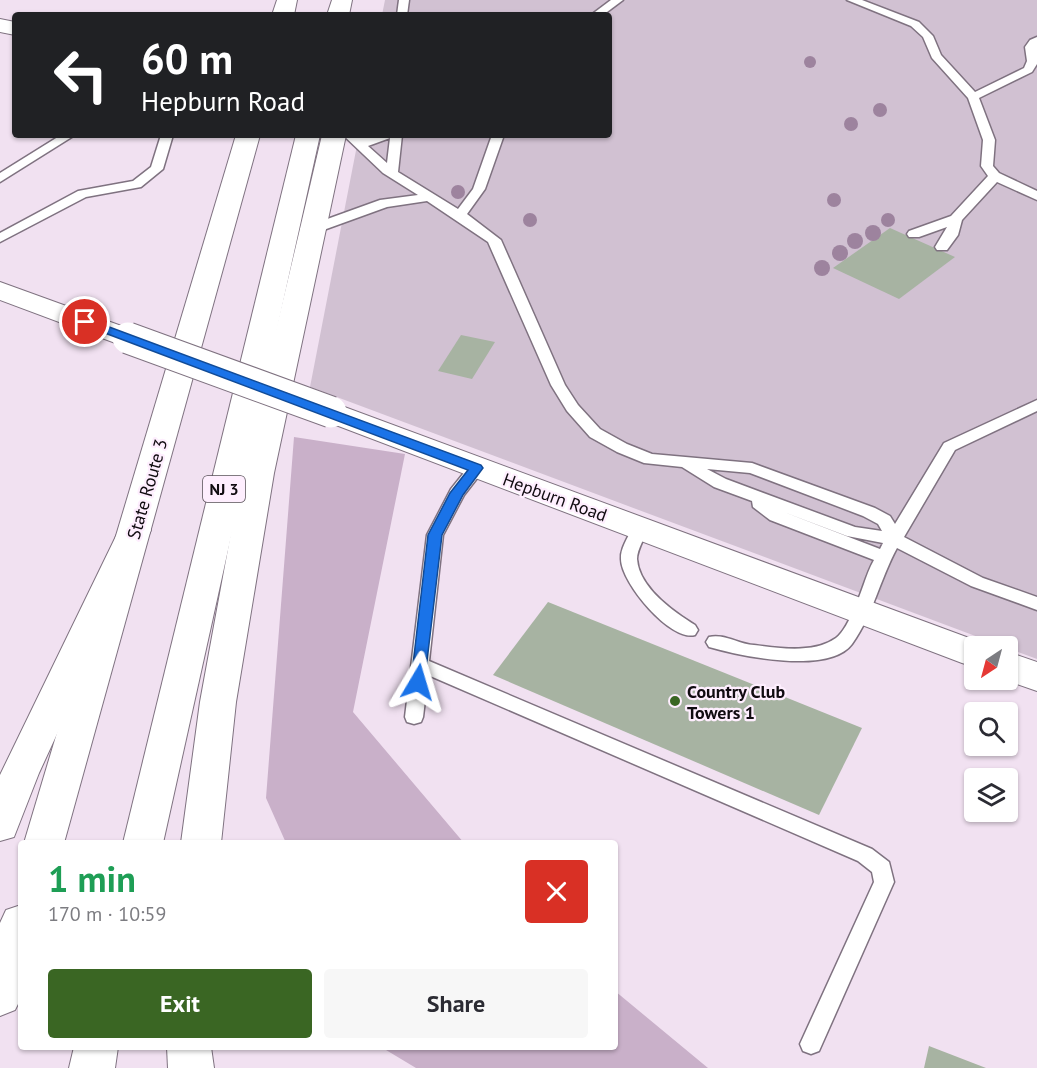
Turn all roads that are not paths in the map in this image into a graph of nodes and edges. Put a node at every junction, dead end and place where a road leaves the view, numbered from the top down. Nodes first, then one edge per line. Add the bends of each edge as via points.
1 (618, 0) edge
2 (852, 0) edge
3 (600, 12) edge
4 (1037, 40) edge
5 (973, 97) junction
6 (64, 138) edge
7 (166, 138) edge
8 (247, 138) edge
9 (307, 138) edge
10 (346, 138) edge
11 (347, 138) edge
12 (350, 138) edge
13 (379, 138) edge
14 (396, 138) edge
15 (497, 138) edge
16 (392, 173) junction
17 (995, 176) junction
18 (0, 178) edge
19 (1037, 196) edge
20 (428, 197) junction
21 (459, 215) junction
22 (956, 219) junction
23 (313, 229) junction
24 (914, 234) dead end
25 (0, 238) edge
26 (942, 247) dead end
27 (7, 300) edge
28 (1037, 405) edge
29 (686, 464) junction
30 (477, 468) junction
31 (796, 484) junction
32 (744, 492) junction
33 (782, 506) junction
34 (640, 528) junction
35 (135, 530) junction
36 (894, 539) junction
37 (884, 557) junction
38 (1037, 604) edge
39 (862, 612) junction
40 (689, 630) dead end
41 (715, 642) dead end
42 (964, 650) edge
43 (420, 664) junction
44 (1018, 670) edge
45 (1037, 677) edge
46 (414, 717) dead end
47 (0, 825) edge
48 (45, 840) edge
49 (144, 840) edge
50 (201, 840) edge
51 (18, 933) edge
52 (0, 996) edge
53 (811, 1044) dead end
54 (95, 1050) edge
55 (189, 1050) edge
56 (92, 1068) edge
57 (191, 1068) edge

1 - 3 lane
2 - 5 lane via 915,24 928,36 940,61
4 - 5 lane via 1029,49 1033,61 1028,70
5 - 17 lane via 989,140 987,166
6 - 18 lane
7 - 25 lane via 157,170 137,184 82,194
8 - 35 main road, State Route 3
9 - 49 main road, NJ 3
10 - 23 main road
11 - 16 lane
12 - 13 lane via 368,142
14 - 16 lane
15 - 21 lane via 469,207
16 - 20 lane
17 - 19 lane
17 - 22 lane
20 - 21 lane
20 - 23 lane via 385,203
21 - 29 lane via 494,240 572,408 595,434 650,459
22 - 24 lane
22 - 26 lane
23 - 50 main road via 258,473 218,702
27 - 30 main road, Hepburn Road, bridge via 128,338
28 - 36 lane via 949,447
29 - 31 lane via 752,468
29 - 32 lane
30 - 34 main road, Hepburn Road
30 - 43 lane via 457,493 435,535
31 - 33 lane
31 - 36 lane via 884,520
32 - 33 lane
32 - 37 lane via 776,516
33 - 36 lane via 853,532
34 - 39 main road, Hepburn Road
34 - 40 lane via 629,558 631,567 645,593 671,619
35 - 47 main road via 20,773
35 - 48 main road, State Route 3
36 - 37 lane
36 - 38 lane via 977,582
37 - 39 lane
39 - 41 lane via 844,642 806,655 752,652
39 - 42 main road, Hepburn Road
43 - 46 lane
43 - 53 lane via 865,855 882,868 884,882
44 - 45 main road
51 - 52 main road
54 - 56 main road
55 - 57 main road

